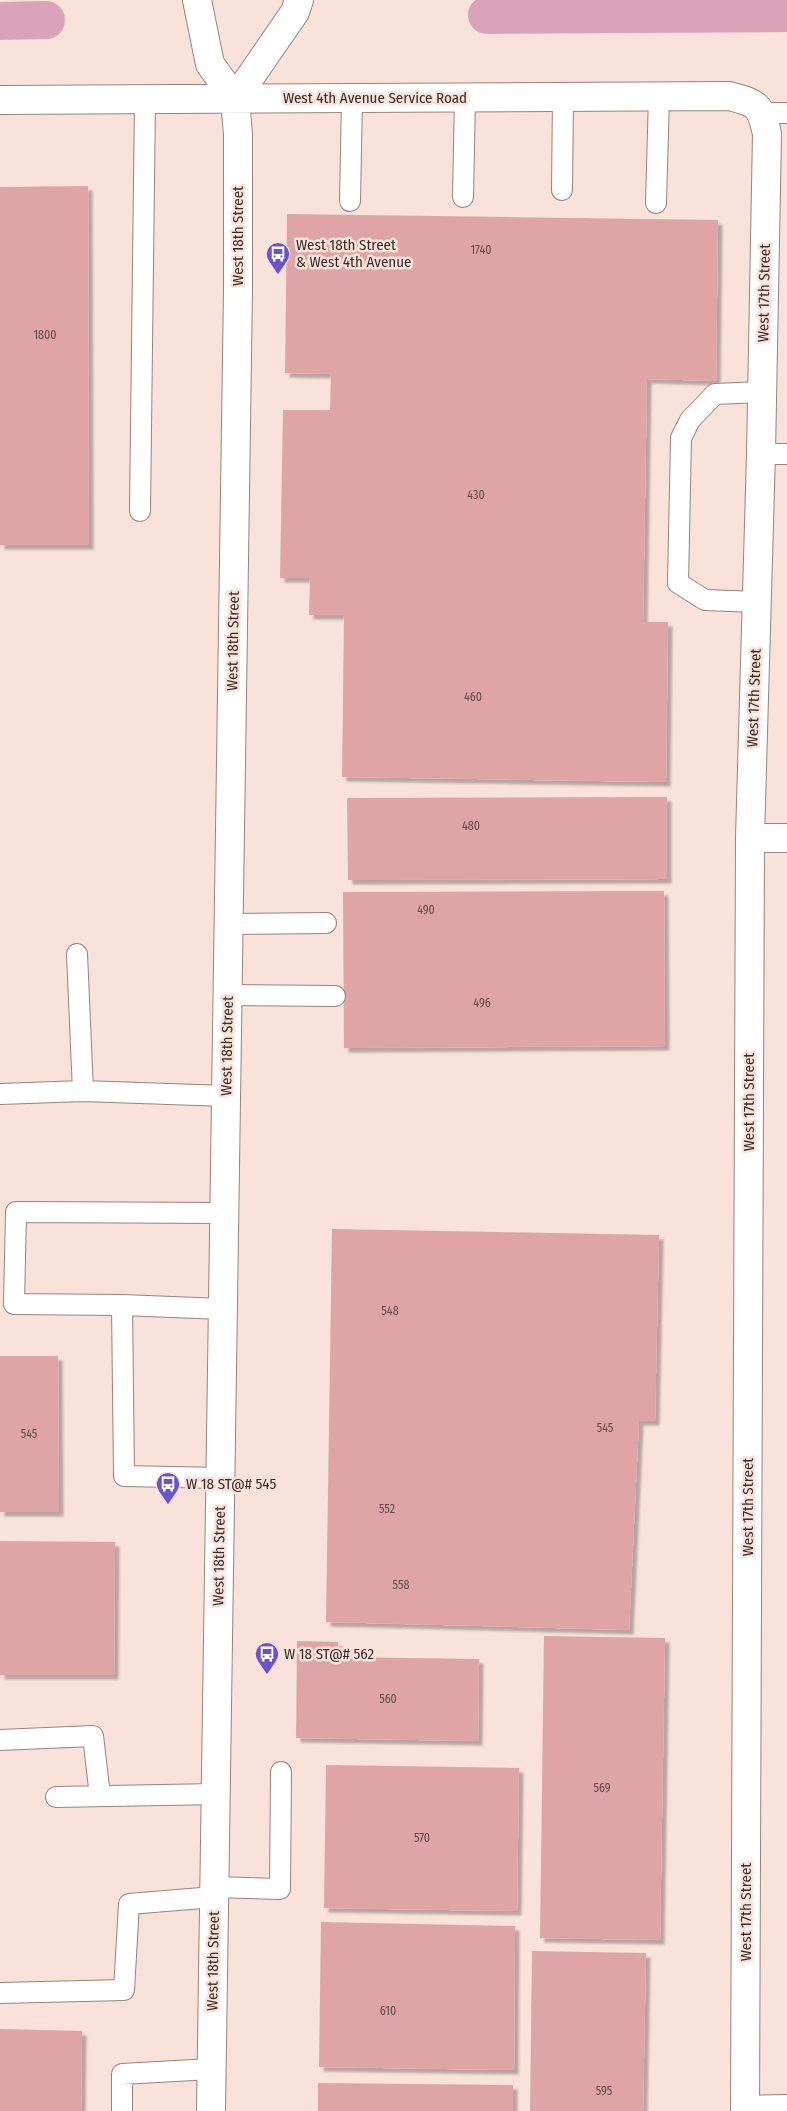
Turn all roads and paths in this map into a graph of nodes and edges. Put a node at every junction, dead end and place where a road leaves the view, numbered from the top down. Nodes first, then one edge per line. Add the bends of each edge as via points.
1 (197, 0) edge
2 (299, 0) edge
3 (659, 96) junction
4 (352, 97) junction
5 (465, 97) junction
6 (563, 97) junction
7 (145, 99) junction
8 (235, 99) junction
9 (0, 100) edge
10 (766, 109) edge
11 (562, 190) dead end
12 (464, 197) dead end
13 (350, 200) dead end
14 (656, 203) dead end
15 (762, 392) junction
16 (774, 454) edge
17 (140, 511) dead end
18 (757, 602) junction
19 (750, 838) junction
20 (787, 838) edge
21 (326, 923) dead end
22 (228, 924) junction
23 (77, 954) dead end
24 (227, 995) junction
25 (335, 996) dead end
26 (83, 1091) junction
27 (0, 1094) edge
28 (226, 1096) junction
29 (224, 1213) junction
30 (122, 1305) junction
31 (223, 1309) junction
32 (220, 1478) junction
33 (0, 1740) edge
34 (281, 1772) dead end
35 (216, 1794) junction
36 (100, 1796) junction
37 (56, 1797) dead end
38 (214, 1892) junction
39 (0, 1993) edge
40 (211, 2069) junction
41 (787, 2109) edge
42 (122, 2111) edge
43 (211, 2111) edge
44 (745, 2111) edge

1 - 8 street via 210,64
2 - 8 street via 295,12
3 - 6 street, West 4th Avenue Service Road
3 - 10 street, West 4th Avenue Service Road via 729,96
3 - 14 lane
4 - 5 street, West 4th Avenue Service Road
4 - 8 street, West 4th Avenue Service Road
4 - 13 lane
5 - 6 street, West 4th Avenue Service Road
5 - 12 lane
6 - 11 lane
7 - 8 street, West 4th Avenue Service Road
7 - 9 street, West 4th Avenue Service Road
7 - 17 lane
8 - 22 street, West 18th Street via 238,252
10 - 15 street, West 17th Street
15 - 16 street, West 17th Street
15 - 18 lane via 715,394 690,420 681,438 678,583 705,600
16 - 18 street, West 17th Street
18 - 19 street, West 17th Street
19 - 20 street
19 - 44 street, West 17th Street
21 - 22 lane
22 - 24 street, West 18th Street
23 - 26 lane
24 - 25 lane
24 - 28 street, West 18th Street
26 - 27 lane
26 - 28 lane
28 - 29 street, West 18th Street
29 - 30 lane via 16,1212 14,1304
29 - 31 street, West 18th Street
30 - 31 lane
30 - 32 lane via 124,1476
31 - 32 street, West 18th Street
32 - 35 street, West 18th Street
33 - 36 lane via 93,1736
34 - 38 lane via 280,1889
35 - 36 lane
35 - 38 street, West 18th Street
36 - 37 lane
38 - 39 lane via 128,1904 124,1990
38 - 40 street, West 18th Street
40 - 42 lane via 122,2074
40 - 43 street, West 18th Street
41 - 44 street

